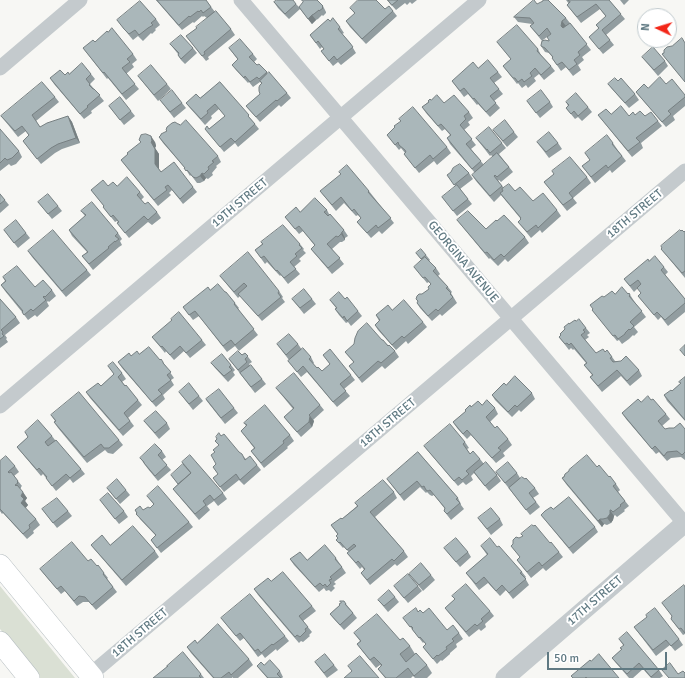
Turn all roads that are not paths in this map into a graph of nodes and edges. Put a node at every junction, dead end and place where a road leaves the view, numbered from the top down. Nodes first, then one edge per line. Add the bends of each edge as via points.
1 (80, 0) edge
2 (241, 0) edge
3 (479, 0) edge
4 (0, 68) edge
5 (340, 118) junction
6 (685, 171) edge
7 (511, 319) junction
8 (0, 406) edge
9 (685, 524) edge
10 (0, 566) edge
11 (0, 642) edge
12 (91, 677) edge
13 (29, 678) edge
14 (505, 678) edge

1 - 4 street
2 - 5 street, GEORGINA AVENUE
3 - 5 street, 19TH STREET
5 - 7 street, GEORGINA AVENUE
5 - 8 street, 19TH STREET
6 - 7 street, 18TH STREET
7 - 9 street, GEORGINA AVENUE
7 - 12 street, 18TH STREET
9 - 14 street, 17TH STREET
10 - 12 main road
11 - 13 main road

